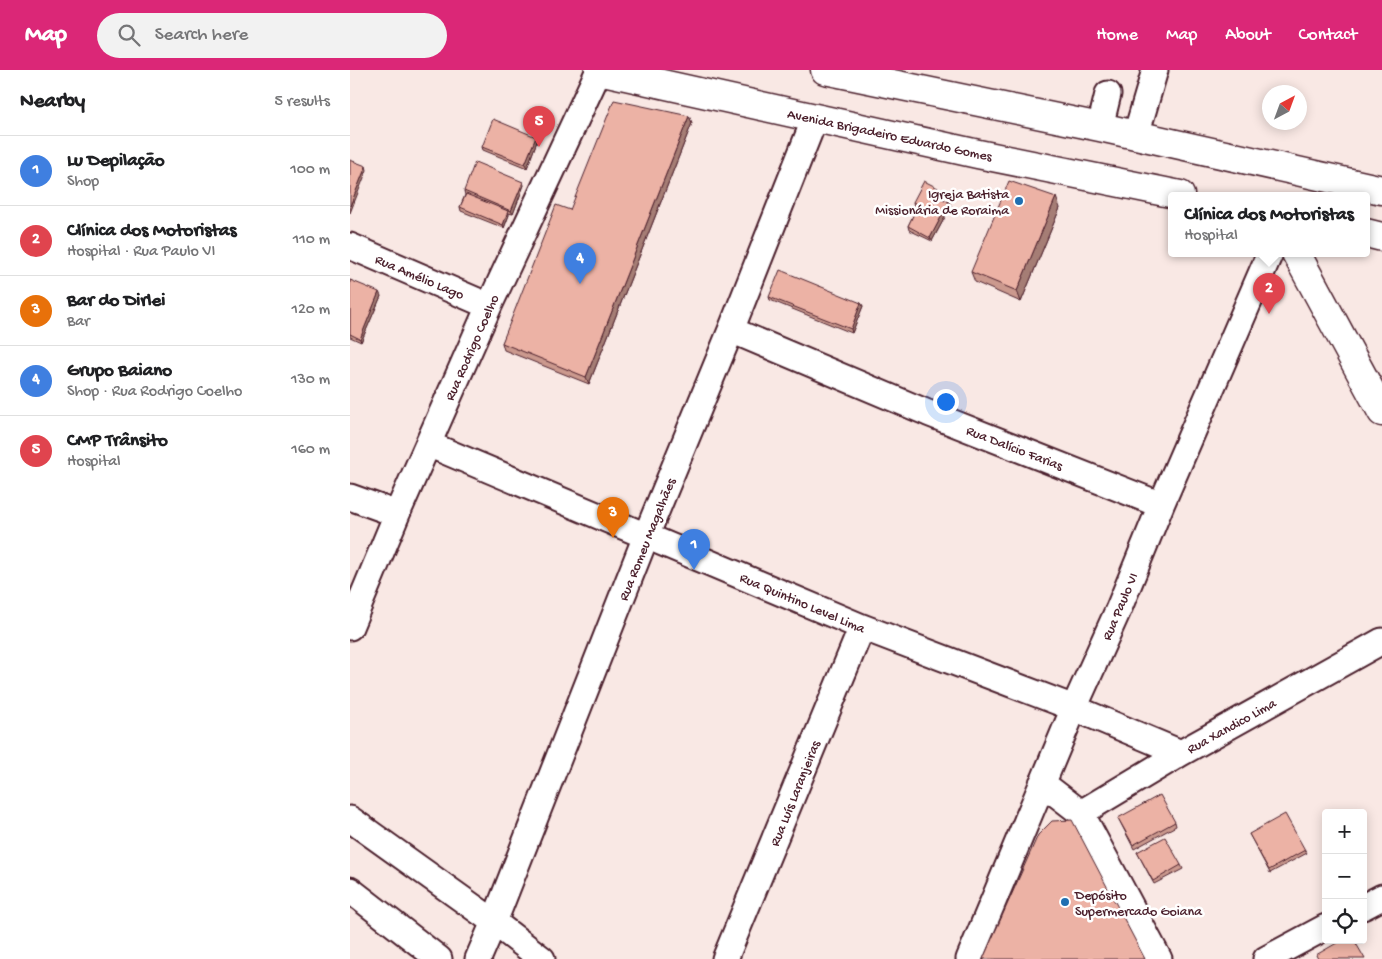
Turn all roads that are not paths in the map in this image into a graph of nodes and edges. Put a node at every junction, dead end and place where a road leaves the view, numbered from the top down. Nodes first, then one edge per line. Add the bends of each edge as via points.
1 (599, 70) edge
2 (825, 70) edge
3 (1154, 70) edge
4 (1108, 94) dead end
5 (815, 118) junction
6 (1100, 127) junction
7 (1136, 135) junction
8 (1382, 190) edge
9 (1168, 193) edge
10 (350, 246) edge
11 (1268, 257) edge
12 (1298, 257) edge
13 (489, 306) junction
14 (731, 330) junction
15 (1382, 412) edge
16 (428, 444) junction
17 (350, 496) edge
18 (1161, 505) junction
19 (397, 514) junction
20 (646, 536) junction
21 (862, 627) junction
22 (350, 628) edge
23 (1382, 641) edge
24 (1074, 708) junction
25 (1180, 753) junction
26 (1042, 783) junction
27 (1081, 813) junction
28 (350, 819) edge
29 (350, 890) edge
30 (494, 922) junction
31 (1322, 929) edge
32 (439, 959) edge
33 (478, 959) edge
34 (542, 959) edge
35 (725, 959) edge
36 (969, 959) edge
37 (1159, 959) edge
38 (1266, 959) edge

1 - 5 main road, Avenida Brigadeiro Eduardo Gomes
1 - 13 street, Rua Rodrigo Coelho
2 - 6 main road
3 - 7 street
4 - 6 street
5 - 9 main road, Avenida Brigadeiro Eduardo Gomes
5 - 14 street, Rua Romeu Magalhães
6 - 7 main road
7 - 8 main road
10 - 13 street, Rua Amélio Lago
11 - 18 street, Rua Paulo VI
12 - 15 main road
13 - 16 street, Rua Rodrigo Coelho
14 - 18 street, Rua Dalício Farias via 928,413
14 - 20 street, Rua Romeu Magalhães
16 - 19 street, Rua Rodrigo Coelho
16 - 20 street, Rua Quintino Level Lima
17 - 19 street
18 - 24 street, Rua Paulo VI
19 - 22 street, Rua Rodrigo Coelho
20 - 21 street, Rua Quintino Level Lima
20 - 30 street, Rua Romeu Magalhães
21 - 24 street, Rua Quintino Level Lima
21 - 35 street, Rua Luís Laranjeiras
23 - 25 street, Rua Xandico Lima
24 - 25 street, Rua Quintino Level Lima
24 - 26 street, Rua Paulo VI
25 - 27 street, Rua Xandico Lima
26 - 27 street
26 - 36 street, Rua Paulo VI
27 - 37 street
28 - 30 street
29 - 32 street
30 - 33 street, Rua Romeu Magalhães
30 - 34 street
31 - 38 street

